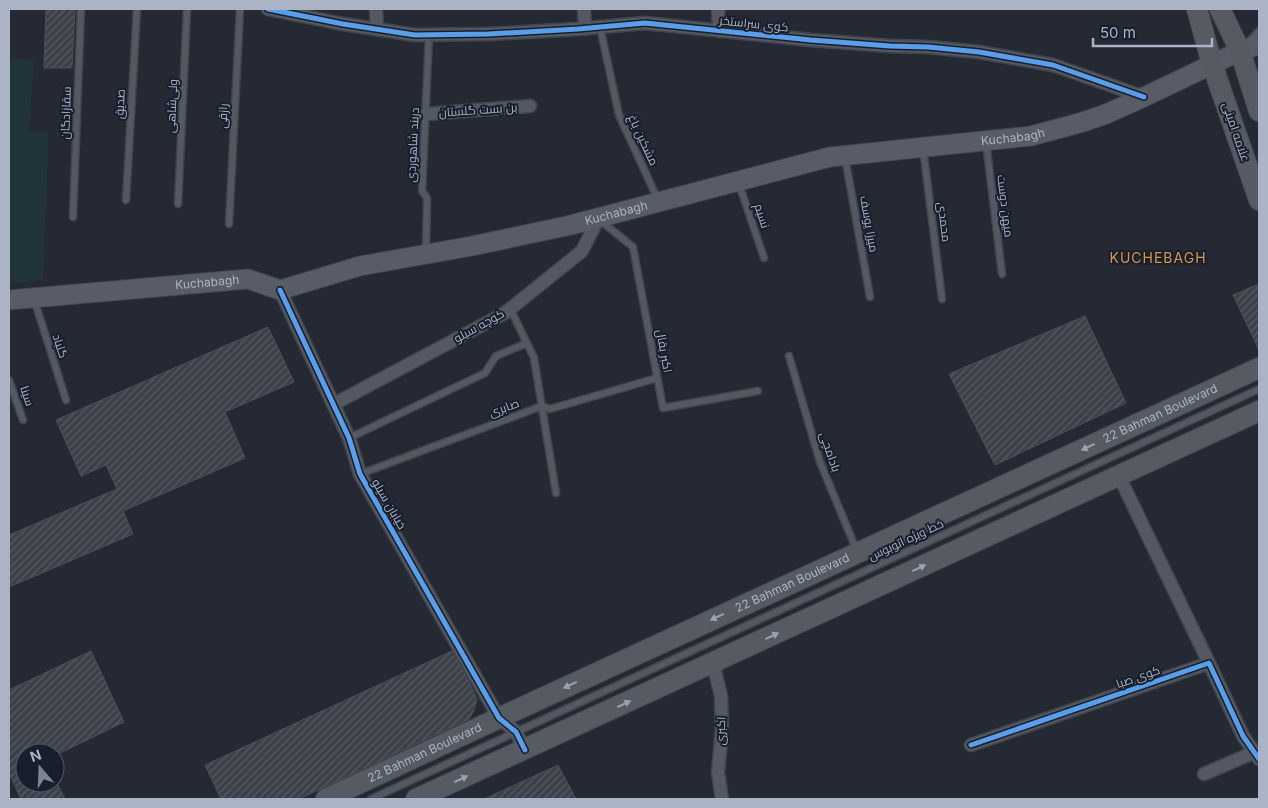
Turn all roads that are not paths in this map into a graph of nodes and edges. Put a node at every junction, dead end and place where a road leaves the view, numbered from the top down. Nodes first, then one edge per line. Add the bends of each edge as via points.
1 (81, 9) edge
2 (137, 9) edge
3 (188, 9) edge
4 (240, 9) edge
5 (268, 9) edge
6 (376, 9) edge
7 (584, 9) edge
8 (718, 9) edge
9 (1197, 9) edge
10 (1220, 9) edge
11 (600, 27) junction
12 (377, 29) junction
13 (585, 29) junction
14 (720, 31) junction
15 (1259, 31) edge
16 (430, 35) junction
17 (1259, 45) edge
18 (1240, 51) junction
19 (1212, 64) junction
20 (1144, 97) junction
21 (530, 106) dead end
22 (1259, 111) edge
23 (426, 114) junction
24 (986, 140) junction
25 (923, 147) junction
26 (845, 155) junction
27 (738, 181) junction
28 (126, 200) dead end
29 (1259, 200) edge
30 (659, 202) junction
31 (178, 204) dead end
32 (74, 217) dead end
33 (598, 219) junction
34 (229, 224) dead end
35 (426, 254) junction
36 (764, 258) dead end
37 (1002, 274) dead end
38 (280, 290) junction
39 (870, 297) dead end
40 (33, 298) junction
41 (942, 299) dead end
42 (9, 300) edge
43 (510, 308) junction
44 (527, 343) junction
45 (789, 356) dead end
46 (1259, 368) edge
47 (657, 378) junction
48 (9, 380) edge
49 (1259, 389) edge
50 (758, 391) dead end
51 (66, 400) dead end
52 (334, 404) junction
53 (542, 406) junction
54 (1259, 411) edge
55 (23, 420) dead end
56 (350, 438) junction
57 (360, 474) junction
58 (1119, 476) junction
59 (556, 493) dead end
60 (858, 552) junction
61 (713, 663) junction
62 (1209, 663) junction
63 (498, 718) junction
64 (521, 741) junction
65 (971, 745) dead end
66 (1257, 756) edge
67 (1204, 774) dead end
68 (326, 799) edge
69 (371, 799) edge
70 (416, 799) edge
71 (722, 799) edge

1 - 32 lane, سقازادگان
2 - 28 lane, صدیق
3 - 31 lane, ولی‌شاهی
4 - 34 lane, رازقی
5 - 12 street, کوی سراستخر
6 - 12 street
7 - 13 street
8 - 14 street
9 - 19 main road, علامه امینی
10 - 18 main road
11 - 13 street, کوی سراستخر
11 - 14 street, کوی سراستخر via 645,23
11 - 30 lane, مشکین باغ via 619,115
12 - 16 street, کوی سراستخر
13 - 16 street, کوی سراستخر
14 - 20 street, کوی سراستخر via 979,52 1053,65
15 - 18 lane
16 - 23 lane, دربند شاهوردی
17 - 18 main road
18 - 19 main road, Kuchabagh
18 - 22 main road
19 - 20 main road, Kuchabagh
19 - 29 main road, علامه امینی
20 - 24 main road, Kuchabagh via 1083,122 1031,136
21 - 23 street, بن بست گلستان
23 - 35 lane, دربند شاهوردی via 422,191 427,198
24 - 25 main road, Kuchabagh
24 - 37 lane, میهن دوست
25 - 26 main road, Kuchabagh
25 - 41 lane, محمدی
26 - 27 main road, Kuchabagh
26 - 39 lane, میرزا یوسف
27 - 30 main road, Kuchabagh
27 - 36 lane, نسیم
30 - 33 main road, Kuchabagh
33 - 35 main road, Kuchabagh
33 - 43 street, کوچه سیلو via 582,251
33 - 47 lane, اکبر بقال via 634,247
35 - 38 main road, Kuchabagh via 360,266
38 - 40 main road, Kuchabagh via 248,279
38 - 52 street, خیابان سیلو
40 - 42 main road, Kuchabagh
40 - 51 lane, گلباد
43 - 44 lane
43 - 52 street, کوچه سیلو
44 - 53 lane via 534,358
44 - 56 lane via 496,356 485,373
45 - 60 lane, بادامچی via 820,462
46 -> 60 main road, 22 Bahman Boulevard
47 - 50 lane, اکبر بقال via 662,408
47 - 53 lane, صابری via 550,410
48 - 55 lane, سینا
49 - 64 lane, خط ویژه اتوبوس
52 - 56 street, خیابان سیلو
53 - 57 lane, صابری
53 - 59 lane
54 - 58 main road
56 - 57 street, خیابان سیلو
57 - 63 street, خیابان سیلو
61 -> 58 main road
58 - 62 street
60 -> 63 main road, 22 Bahman Boulevard
64 -> 61 main road
61 - 71 street, اکبری via 721,696 718,772
62 - 65 street, کوی صبا
62 - 66 street via 1243,736
63 - 64 street
63 - 68 main road, 22 Bahman Boulevard
64 - 69 lane, خط ویژه اتوبوس
70 -> 64 main road
66 - 67 street

